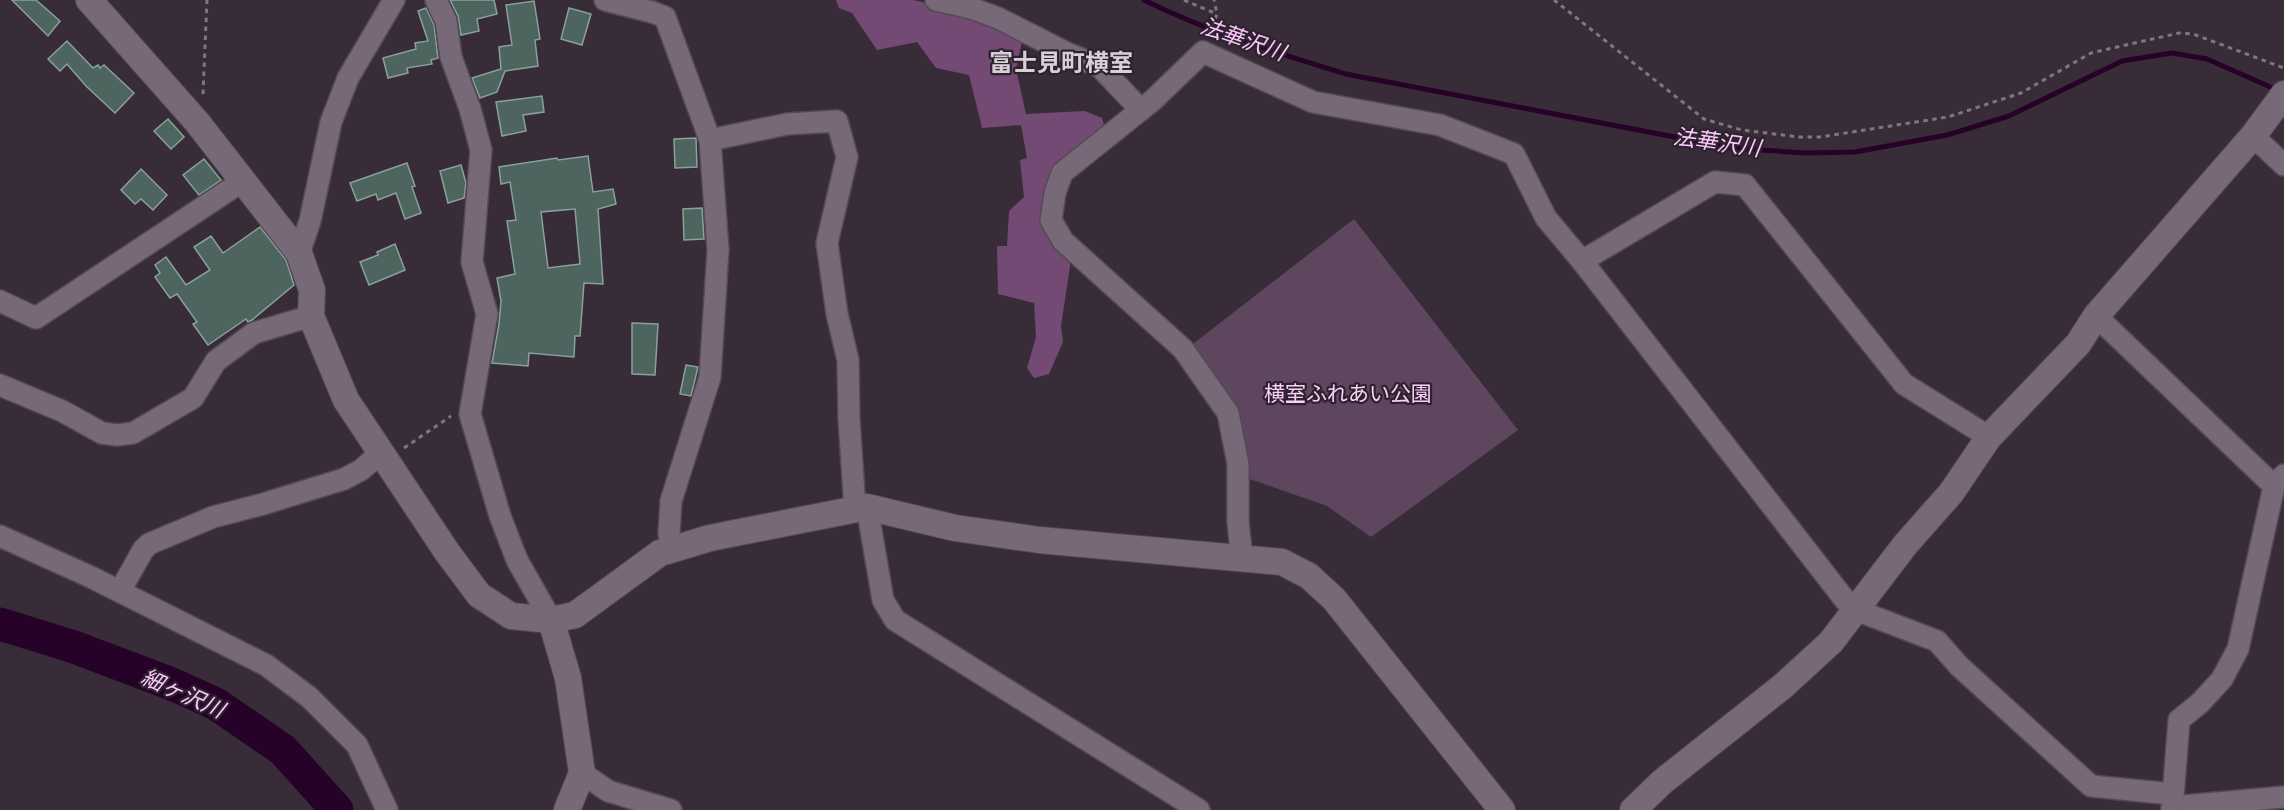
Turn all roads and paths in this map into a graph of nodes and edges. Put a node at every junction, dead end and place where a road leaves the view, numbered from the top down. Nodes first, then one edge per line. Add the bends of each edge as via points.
1 (89, 0) edge
2 (207, 0) edge
3 (394, 0) edge
4 (436, 0) edge
5 (605, 0) edge
6 (936, 0) edge
7 (1184, 0) edge
8 (1214, 0) edge
9 (1554, 0) edge
10 (1217, 14) junction
11 (1203, 52) junction
12 (2284, 68) edge
13 (2280, 99) edge
14 (1141, 110) junction
15 (197, 122) junction
16 (2253, 136) junction
17 (710, 140) junction
18 (2284, 165) edge
19 (244, 180) junction
20 (299, 253) junction
21 (1582, 261) junction
22 (0, 301) edge
23 (311, 316) junction
24 (2096, 316) junction
25 (0, 385) edge
26 (470, 414) junction
27 (1989, 437) junction
28 (385, 456) junction
29 (2279, 480) edge
30 (861, 508) junction
31 (0, 536) edge
32 (673, 549) junction
33 (1242, 559) junction
34 (120, 591) junction
35 (1857, 610) junction
36 (551, 620) junction
37 (582, 773) junction
38 (2284, 797) edge
39 (2172, 804) edge
40 (387, 810) edge
41 (567, 810) edge
42 (671, 810) edge
43 (1199, 810) edge
44 (1502, 810) edge
45 (1633, 810) edge

1 - 15 street
2 - 15 path via 202,106
3 - 20 street via 348,78 335,111
4 - 26 street via 446,21 451,57 481,150 472,262 487,314
5 - 17 street via 665,17
6 - 14 street via 998,18 1099,66
7 - 10 path
8 - 10 path
9 - 12 path via 1704,119 1742,130 1799,137 1948,117 2021,93 2091,53 2179,33 2193,34
10 - 11 path
11 - 14 street
11 - 21 street via 1313,102 1440,125 1514,154 1546,218
13 - 16 street
14 - 33 street via 1062,173 1052,220 1063,241 1183,349 1228,413 1238,464
15 - 19 street
16 - 18 street
16 - 24 street
17 - 30 street via 787,124 837,121 847,157 827,243 848,360 849,419
17 - 32 street via 718,250 710,377 670,501 669,534
19 - 20 street
19 - 22 street via 36,318
20 - 23 street via 312,290
21 - 27 street via 1715,182 1745,185 1904,384
21 - 35 street via 1845,600
23 - 25 street via 254,333 216,361 193,398 134,434 102,433
23 - 28 street via 346,400
24 - 27 street via 2078,344
24 - 29 street
26 - 28 path via 449,416
26 - 36 street via 508,538
27 - 35 street via 1951,493 1905,545
28 - 34 street via 344,479 213,517 149,544
28 - 36 street via 479,594 511,616
29 - 39 street via 2238,649 2222,679 2178,720
30 - 32 street
30 - 33 street via 955,528 1039,540
30 - 43 street via 883,600 896,620
31 - 34 street
32 - 36 street via 660,553 575,615
33 - 44 street via 1282,562 1309,576 1334,599
34 - 40 street via 266,665 309,697 357,745
35 - 39 street via 1937,641 1959,666 2091,786
35 - 45 street via 1831,642 1783,686 1662,782
36 - 37 street via 568,678
37 - 41 street
37 - 42 street via 608,791
38 - 39 street

